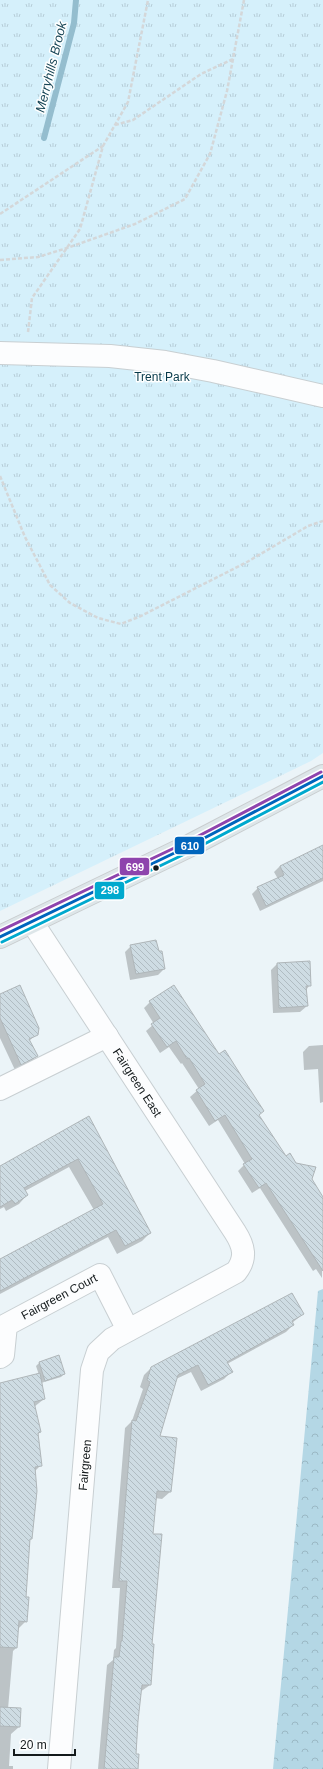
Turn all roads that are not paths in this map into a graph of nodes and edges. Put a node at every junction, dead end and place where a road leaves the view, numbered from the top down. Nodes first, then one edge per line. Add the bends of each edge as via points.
1 (0, 353) edge
2 (323, 396) edge
3 (323, 776) edge
4 (32, 922) junction
5 (0, 937) edge
6 (107, 1036) junction
7 (0, 1089) edge
8 (242, 1244) joint
9 (128, 1330) junction
10 (0, 1357) edge
11 (59, 1769) edge

1 - 2 street via 110,356 165,362 213,370
3 - 4 main road via 191,845
4 - 5 main road
4 - 6 street, Fairgreen East
6 - 7 street
6 - 8 street, Fairgreen East
8 - 9 street, Fairgreen via 244,1256 242,1265 236,1272
9 - 10 street, Fairgreen Court via 100,1275 6,1325 4,1355
9 - 11 street, Fairgreen via 112,1339 98,1352 92,1370

